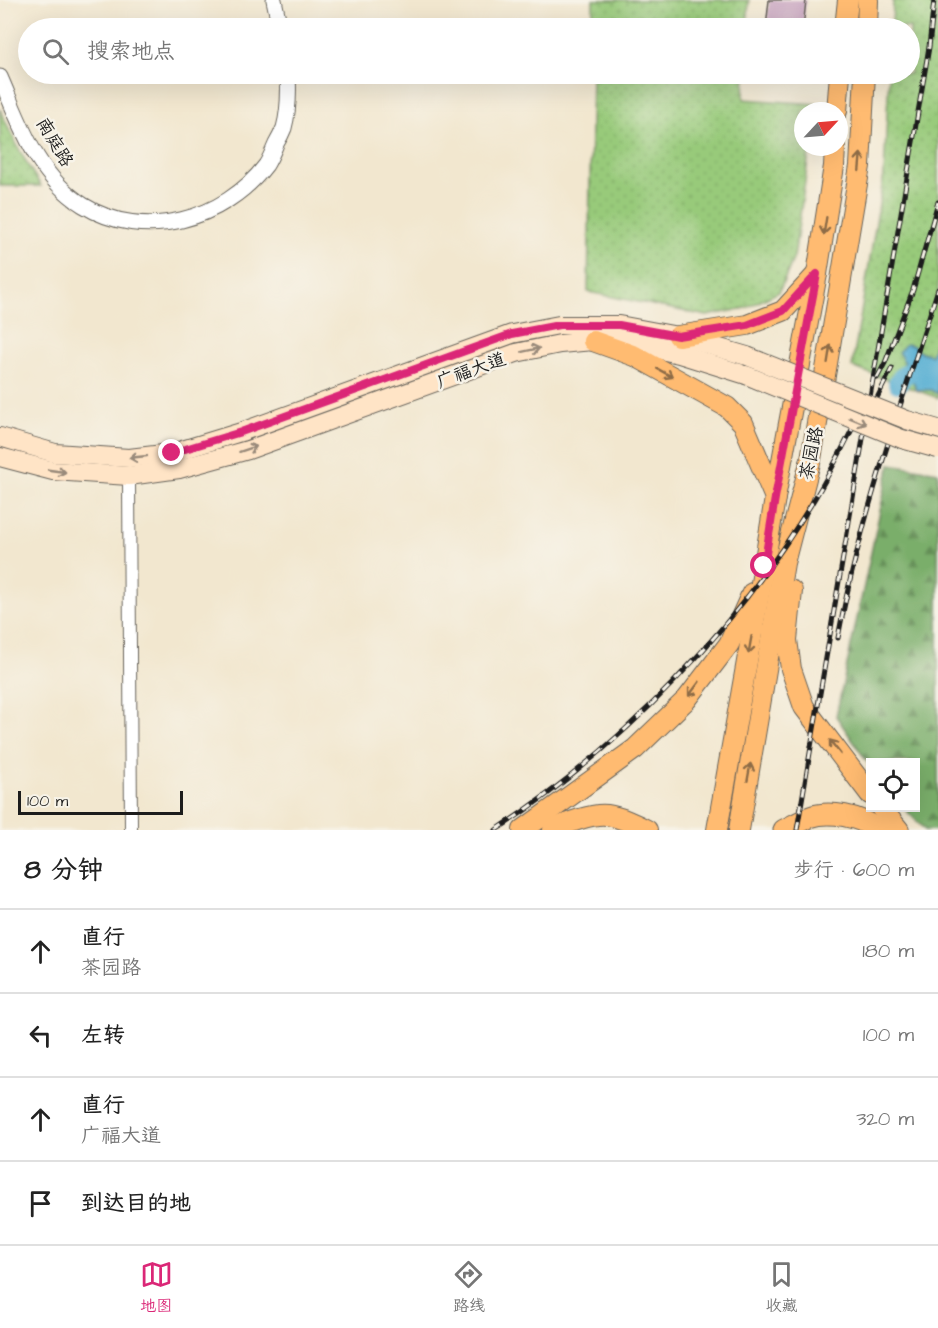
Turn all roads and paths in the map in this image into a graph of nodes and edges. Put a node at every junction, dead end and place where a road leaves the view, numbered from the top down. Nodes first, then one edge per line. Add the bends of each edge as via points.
1 (274, 0) edge
2 (848, 0) edge
3 (868, 0) edge
4 (278, 18) edge
5 (846, 18) edge
6 (867, 18) edge
7 (0, 77) edge
8 (289, 84) edge
9 (839, 84) edge
10 (864, 84) edge
11 (838, 102) edge
12 (835, 156) edge
13 (817, 274) junction
14 (678, 336) junction
15 (593, 341) junction
16 (938, 429) edge
17 (0, 437) edge
18 (938, 449) edge
19 (0, 457) edge
20 (812, 459) junction
21 (129, 476) junction
22 (775, 498) junction
23 (764, 566) junction
24 (866, 789) edge
25 (885, 812) edge
26 (130, 830) edge
27 (523, 830) edge
28 (553, 830) edge
29 (647, 830) edge
30 (717, 830) edge
31 (739, 830) edge
32 (784, 830) edge
33 (877, 830) edge
34 (899, 830) edge

1 - 4 street
2 - 5 main road
3 - 6 main road
7 - 8 street, 南庭路 via 31,147 52,180 83,205 112,219 145,225 175,222 210,211 242,191 267,164 284,129
9 - 11 main road
20 -> 10 main road, 茶园路 via 860,166
12 -> 13 main road, 茶园路
13 - 14 main road via 783,311 747,325
13 - 22 main road, 茶园路
14 - 16 main road, 广福大道, bridge via 747,356
14 -> 17 main road, 广福大道 via 619,325 559,325 512,334 172,453 129,458 55,453
15 -> 18 main road, 广福大道, bridge via 623,342 679,354 746,375 902,439
21 -> 15 main road, 广福大道 via 178,469 248,450 516,353
15 -> 22 main road via 635,356 727,407 743,423
19 -> 21 main road, 广福大道 via 53,471
24 -> 20 main road via 804,707 786,640
31 -> 20 main road, 茶园路 via 784,563
21 - 26 street
22 - 23 main road, 茶园路
23 -> 27 main road via 729,644 687,699 635,749
23 -> 30 main road, 茶园路
25 - 34 main road
28 - 29 main road via 578,819 605,815
32 - 33 highway via 812,816 842,814

